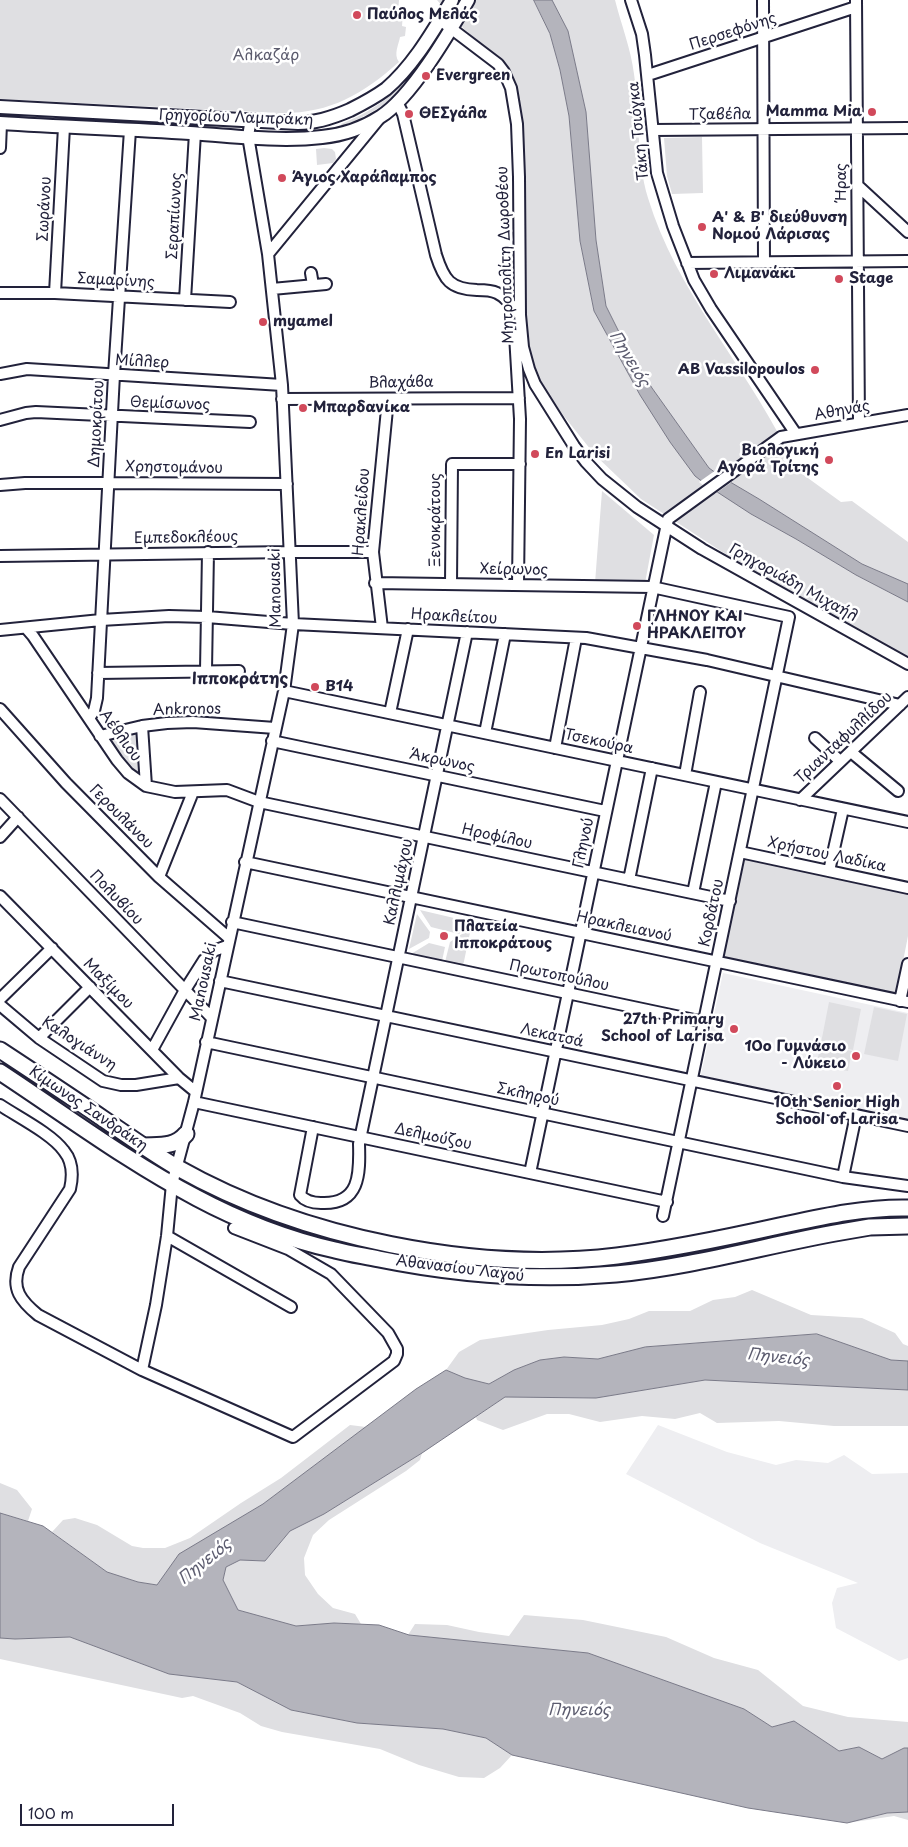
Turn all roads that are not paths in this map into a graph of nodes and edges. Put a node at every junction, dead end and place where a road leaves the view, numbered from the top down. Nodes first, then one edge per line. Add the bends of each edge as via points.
1 (452, 0) edge
2 (468, 0) edge
3 (631, 0) edge
4 (763, 0) edge
5 (856, 3) edge
6 (442, 17) junction
7 (453, 24) junction
8 (763, 38) junction
9 (648, 75) junction
10 (397, 102) junction
11 (0, 107) edge
12 (380, 117) junction
13 (251, 119) junction
14 (1, 124) edge
15 (64, 127) junction
16 (857, 128) junction
17 (908, 128) edge
18 (763, 129) junction
19 (130, 130) junction
20 (653, 130) junction
21 (195, 133) junction
22 (248, 136) junction
23 (0, 148) edge
24 (857, 185) junction
25 (908, 232) edge
26 (268, 254) junction
27 (858, 261) junction
28 (908, 261) edge
29 (764, 262) junction
30 (687, 263) junction
31 (311, 273) dead end
32 (326, 284) dead end
33 (313, 285) junction
34 (272, 289) junction
35 (0, 293) edge
36 (55, 293) junction
37 (120, 297) junction
38 (185, 300) junction
39 (230, 302) dead end
40 (517, 312) junction
41 (0, 374) edge
42 (114, 375) junction
43 (282, 385) junction
44 (388, 398) junction
45 (520, 398) junction
46 (282, 399) junction
47 (908, 415) edge
48 (112, 416) junction
49 (0, 420) edge
50 (250, 422) dead end
51 (859, 423) junction
52 (796, 434) junction
53 (520, 464) junction
54 (109, 483) junction
55 (287, 484) junction
56 (0, 485) edge
57 (666, 523) junction
58 (208, 552) junction
59 (290, 552) junction
60 (372, 552) junction
61 (105, 554) junction
62 (0, 556) edge
63 (375, 583) junction
64 (451, 584) junction
65 (518, 585) junction
66 (652, 587) junction
67 (207, 617) junction
68 (789, 617) joint
69 (101, 620) junction
70 (293, 624) junction
71 (26, 628) junction
72 (382, 628) junction
73 (0, 630) edge
74 (408, 630) junction
75 (467, 632) junction
76 (505, 634) junction
77 (576, 638) junction
78 (640, 648) junction
79 (908, 664) edge
80 (206, 670) junction
81 (239, 671) dead end
82 (98, 673) junction
83 (777, 676) junction
84 (284, 691) junction
85 (700, 692) dead end
86 (904, 701) edge
87 (0, 709) edge
88 (390, 713) junction
89 (89, 718) junction
90 (447, 725) junction
91 (142, 726) junction
92 (275, 728) junction
93 (485, 733) junction
94 (100, 736) junction
95 (815, 738) dead end
96 (272, 741) junction
97 (555, 748) junction
98 (851, 752) junction
99 (616, 761) junction
100 (840, 761) junction
101 (652, 768) junction
102 (685, 775) junction
103 (437, 776) junction
104 (716, 782) junction
105 (146, 786) junction
106 (753, 790) junction
107 (898, 791) dead end
108 (193, 792) junction
109 (0, 799) edge
110 (800, 800) junction
111 (259, 802) junction
112 (843, 809) junction
113 (606, 811) junction
114 (18, 818) junction
115 (908, 822) edge
116 (0, 836) edge
117 (424, 836) junction
118 (740, 852) junction
119 (245, 862) junction
120 (830, 871) junction
121 (593, 872) junction
122 (159, 877) junction
123 (629, 880) junction
124 (908, 888) edge
125 (693, 893) junction
126 (411, 897) junction
127 (730, 901) junction
128 (2, 903) edge
129 (232, 922) junction
130 (580, 933) junction
131 (228, 942) junction
132 (52, 948) junction
133 (399, 957) junction
134 (717, 962) junction
135 (908, 964) edge
136 (220, 981) junction
137 (90, 987) junction
138 (185, 990) junction
139 (568, 993) junction
140 (0, 999) edge
141 (904, 1001) edge
142 (0, 1005) edge
143 (386, 1016) junction
144 (212, 1018) junction
145 (704, 1022) junction
146 (39, 1038) junction
147 (206, 1042) junction
148 (0, 1050) edge
149 (152, 1050) junction
150 (555, 1052) junction
151 (0, 1072) edge
152 (179, 1078) junction
153 (374, 1078) junction
154 (692, 1080) junction
155 (195, 1097) junction
156 (0, 1105) edge
157 (542, 1113) junction
158 (856, 1115) junction
159 (908, 1126) edge
160 (314, 1127) junction
161 (186, 1134) junction
162 (361, 1137) junction
163 (679, 1142) junction
164 (142, 1146) junction
165 (176, 1167) junction
166 (530, 1173) junction
167 (843, 1177) junction
168 (172, 1184) junction
169 (908, 1186) edge
170 (667, 1202) junction
171 (908, 1208) edge
172 (664, 1216) dead end
173 (908, 1226) edge
174 (234, 1228) dead end
175 (166, 1236) junction
176 (291, 1307) dead end
177 (142, 1370) junction

1 - 6 main road, Γρηγορίου Λαμπράκη
2 - 7 main road, Γρηγορίου Λαμπράκη
3 - 9 street, Τάκη Τσιόγκα via 642,34
4 - 8 street
5 - 8 street, Περσεφόνης
5 - 16 street, Ήρας
6 - 7 street, Μητροπολίτη Δωροθέου
6 - 13 main road, Γρηγορίου Λαμπράκη via 398,78 366,102 335,116 310,122
7 - 10 main road, Γρηγορίου Λαμπράκη
7 - 40 street, Μητροπολίτη Δωροθέου via 498,64 511,88 520,177
8 - 9 street, Περσεφόνης
8 - 18 street
9 - 20 street, Τάκη Τσιόγκα
10 - 12 main road, Γρηγορίου Λαμπράκη
10 - 40 street via 436,255 448,281 456,287 497,293
11 - 13 main road, Γρηγορίου Λαμπράκη
12 - 22 main road, Γρηγορίου Λαμπράκη via 351,131 322,137
12 - 26 street
13 - 22 street, Manousaki
14 - 15 main road, Γρηγορίου Λαμπράκη
14 - 23 street
15 - 19 main road, Γρηγορίου Λαμπράκη
15 - 36 street, Σωράνου
16 - 17 street, Τζαβέλα
16 - 18 street, Τζαβέλα
16 - 24 street, Ήρας
18 - 20 street, Τζαβέλα
18 - 29 street
19 - 21 main road, Γρηγορίου Λαμπράκη
19 - 37 street, Δημοκρίτου
20 - 30 street, Τάκη Τσιόγκα via 661,192
21 - 22 main road, Γρηγορίου Λαμπράκη
21 - 38 street, Σεραπίωνος
22 - 26 street, Manousaki
24 - 25 street
24 - 27 street, Ήρας
26 - 34 street, Manousaki
27 - 28 street
27 - 29 street
27 - 51 street, Ήρας
29 - 30 street
30 - 52 street, Τάκη Τσιόγκα via 711,309
31 - 33 street
32 - 33 street
33 - 34 street
34 - 43 street, Manousaki
35 - 36 street, Σαμαρίνης
36 - 37 street, Σαμαρίνης
37 - 38 street, Σαμαρίνης
37 - 42 street, Δημοκρίτου
38 - 39 street, Σαμαρίνης
40 - 45 street, Μητροπολίτη Δωροθέου
40 - 57 street, Μητροπολίτη Δωροθέου via 531,376 568,438 609,485 637,507
41 - 42 street, Μίλλερ via 27,369
42 - 43 street, Μίλλερ
42 - 48 street, Δημοκρίτου
43 - 46 street, Manousaki
44 - 45 street, Βλαχάβα
44 - 46 street, Βλαχάβα
44 - 60 street, Ηρακλείδου
45 - 53 street, Μητροπολίτη Δωροθέου
46 - 55 street, Manousaki
47 - 51 street, Αθηνάς
48 - 49 street, Θεμίσωνος via 36,412
48 - 50 street, Θεμίσωνος
48 - 54 street, Δημοκρίτου
51 - 52 street, Αθηνάς
52 - 57 street, Αθηνάς via 782,436
53 - 64 street, Ξενοκράτους via 452,464
53 - 65 street, Μητροπολίτη Δωροθέου
54 - 55 street, Χρηστομάνου
54 - 56 street, Χρηστομάνου
54 - 61 street, Δημοκρίτου
55 - 59 street, Manousaki
57 - 66 street, Γληνού
57 - 79 street, Γρηγοριάδη Μιχαήλ via 737,570
58 - 59 street, Εμπεδοκλέους
58 - 61 street, Εμπεδοκλέους
58 - 67 street
59 - 60 street, Εμπεδοκλέους
59 - 70 street, Manousaki
60 - 63 street, Ηρακλείδου
61 - 62 street, Εμπεδοκλέους
61 - 69 street, Δημοκρίτου
63 - 64 street, Χείρωνος
63 - 72 street, Ηρακλείδου
64 - 65 street, Χείρωνος
65 - 66 street, Χείρωνος
66 - 68 street, Χείρωνος
66 - 78 street, Γληνού
67 - 69 street, Ηρακλείτου
67 - 70 street, Ηρακλείτου
67 - 80 street
68 - 83 street, Κορδάτου
69 - 71 street, Ηρακλείτου
69 - 82 street, Δημοκρίτου
70 - 72 street, Ηρακλείτου
70 - 84 street, Manousaki
71 - 73 street, Ηρακλείτου
71 - 89 street, Αέθλιου
72 - 74 street, Ηρακλείτου
74 - 75 street, Ηρακλείτου
74 - 88 street
75 - 76 street, Ηρακλείτου
75 - 90 street, Καλλιμάχου
76 - 77 street, Ηρακλείτου
76 - 93 street
77 - 78 street, Ηρακλείτου
77 - 97 street
78 - 83 street, Ηρακλείτου
78 - 99 street, Γληνού
80 - 81 street
80 - 82 street
82 - 89 street, Δημοκρίτου via 97,703
83 - 86 street, Ηρακλείτου
83 - 106 street, Κορδάτου
84 - 88 street, Τσεκούρα
84 - 92 street, Manousaki
85 - 102 street
86 - 98 street, Τριανταφυλλίδου
87 - 122 street, Γερουλάνου via 66,783
88 - 90 street, Τσεκούρα
89 - 94 street, Αέθλιου
90 - 93 street, Τσεκούρα
90 - 103 street, Καλλιμάχου
91 - 92 street, Ankronos via 193,722
91 - 94 street, Ankronos
91 - 105 street
92 - 96 street, Manousaki
93 - 97 street, Τσεκούρα
94 - 105 street, Αέθλιου via 128,773
95 - 100 street
96 - 103 street, Άκρωνος
96 - 111 street, Manousaki
97 - 99 street, Τσεκούρα
98 - 100 street, Τριανταφυλλίδου
98 - 107 street
99 - 101 street, Τσεκούρα
99 - 113 street, Γληνού
100 - 110 street, Τριανταφυλλίδου
101 - 102 street, Τσεκούρα
101 - 123 street
102 - 104 street, Τσεκούρα
103 - 113 street, Άκρωνος
103 - 117 street, Καλλιμάχου
104 - 106 street, Τσεκούρα
104 - 125 street
105 - 108 street, Αέθλιου
106 - 110 street, Τσεκούρα
106 - 118 street, Κορδάτου
108 - 111 street, Αέθλιου via 228,790
108 - 122 street
109 - 114 street, Πολυβίου
110 - 112 street, Τσεκούρα
111 - 117 street, Ηροφίλου
111 - 119 street, Manousaki
112 - 115 street, Τσεκούρα
112 - 120 street
113 - 121 street, Γληνού
114 - 116 street
114 - 138 street, Πολυβίου
117 - 121 street, Ηροφίλου
117 - 126 street, Καλλιμάχου
118 - 120 street, Χρήστου Λαδίκα
118 - 127 street, Κορδάτου
119 - 126 street, Ηρακλειανού
119 - 129 street, Manousaki
120 - 124 street, Χρήστου Λαδίκα
121 - 123 street, Ηροφίλου
121 - 130 street, Γληνού
122 - 131 street, Γερουλάνου
123 - 125 street, Ηροφίλου
125 - 127 street, Ηροφίλου
126 - 130 street, Ηρακλειανού
126 - 133 street, Καλλιμάχου
127 - 134 street, Κορδάτου
128 - 132 street, Μαξίμου
129 - 131 street, Manousaki
129 - 133 street, Πρωτοπούλου
130 - 134 street, Ηρακλειανού
130 - 139 street, Γληνού
131 - 136 street, Manousaki
131 - 138 street via 208,955
132 - 137 street, Μαξίμου
132 - 140 street
133 - 139 street, Πρωτοπούλου
133 - 143 street, Καλλιμάχου
134 - 141 street, Ηρακλειανού
134 - 145 street, Κορδάτου
135 - 141 street
136 - 143 street, Λεκατσά
136 - 144 street, Manousaki
137 - 146 street
137 - 149 street, Μαξίμου
138 - 144 street, Πολυβίου
138 - 149 street
139 - 145 street, Πρωτοπούλου
139 - 150 street, Γληνού
142 - 146 street, Καλογιάννη
143 - 150 street, Λεκατσά
143 - 153 street, Καλλιμάχου
144 - 147 street, Manousaki
145 - 154 street, Κορδάτου
146 - 152 street, Καλογιάννη via 103,1081 136,1085
147 - 153 street, Σκληρού
147 - 155 street, Manousaki
148 - 164 highway, Κίμωνος Σανδράκη
149 - 152 street, Μαξίμου
150 - 154 street, Λεκατσά
150 - 157 street, Γληνού
151 - 168 highway, Κίμωνος Σανδράκη
152 - 155 street, Μαξίμου
153 - 157 street, Σκληρού
153 - 162 street, Καλλιμάχου
154 - 158 street, Λεκατσά
154 - 163 street, Κορδάτου
155 - 160 street, Δελμούζου
155 - 161 street, Manousaki
156 - 177 street via 53,1140 64,1151 73,1175 70,1189 15,1277 17,1292 25,1305 38,1315
157 - 163 street, Σκληρού
157 - 166 street, Γληνού
158 - 159 street, Λεκατσά
158 - 167 street
160 - 162 street, Δελμούζου
160 - 162 street, Καλλιμάχου via 300,1195 315,1203 339,1201 355,1187
161 - 164 highway via 168,1146
161 - 165 street, Manousaki
162 - 166 street, Δελμούζου
163 - 167 street, Σκληρού
163 - 170 street, Κορδάτου
164 - 165 highway, Κίμωνος Σανδράκη
165 - 168 street, Manousaki
165 - 171 highway, Αθανασίου Λαγού via 254,1204 338,1233 446,1253 510,1259 615,1256 838,1214
166 - 170 street, Δελμούζου
167 - 169 street
168 - 173 highway, Αθανασίου Λαγού via 246,1220 334,1250 412,1266 509,1277 617,1274 870,1227
168 - 175 street, Manousaki
170 - 172 street, Κορδάτου
174 - 177 street via 288,1249 331,1274 388,1333 397,1349 395,1360 293,1437
175 - 176 street
175 - 177 street, Manousaki

